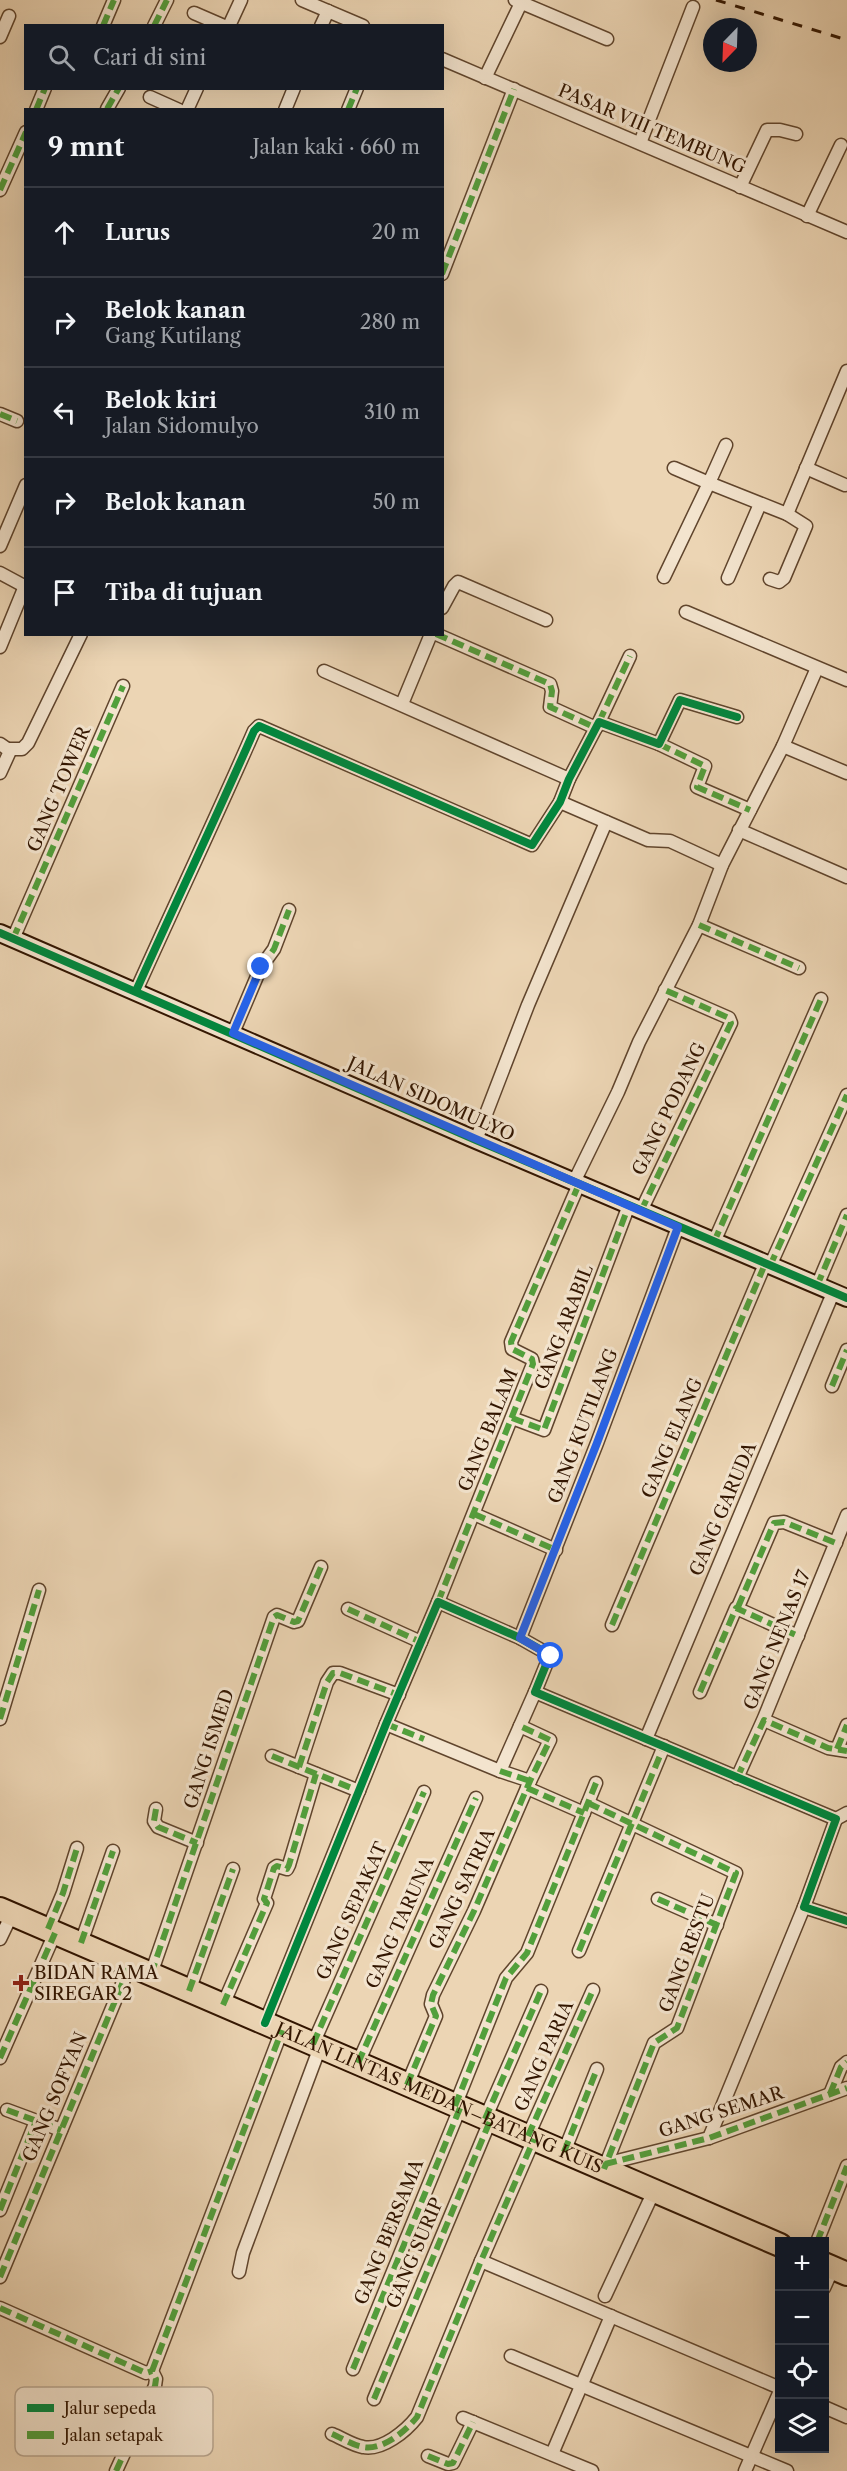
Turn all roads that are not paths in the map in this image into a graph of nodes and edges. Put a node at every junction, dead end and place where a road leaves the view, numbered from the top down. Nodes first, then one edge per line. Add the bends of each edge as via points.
1 (114, 0) edge
2 (167, 0) edge
3 (241, 0) edge
4 (302, 0) edge
5 (518, 1) edge
6 (693, 7) dead end
7 (328, 11) junction
8 (194, 13) dead end
9 (9, 16) dead end
10 (104, 24) edge
11 (155, 24) edge
12 (219, 24) edge
13 (230, 24) edge
14 (322, 24) edge
15 (358, 24) edge
16 (0, 37) edge
17 (607, 39) dead end
18 (444, 60) edge
19 (486, 78) junction
20 (514, 89) junction
21 (44, 90) edge
22 (118, 90) edge
23 (196, 90) edge
24 (293, 90) edge
25 (356, 90) edge
26 (150, 97) dead end
27 (37, 108) edge
28 (108, 108) edge
29 (175, 108) edge
30 (188, 108) edge
31 (286, 108) edge
32 (349, 108) edge
33 (796, 134) dead end
34 (24, 136) edge
35 (640, 143) junction
36 (841, 145) dead end
37 (740, 187) junction
38 (0, 189) edge
39 (807, 216) junction
40 (847, 232) edge
41 (444, 269) edge
42 (847, 371) edge
43 (0, 414) edge
44 (17, 421) dead end
45 (726, 446) dead end
46 (674, 468) dead end
47 (806, 468) junction
48 (709, 483) junction
49 (845, 485) dead end
50 (760, 504) junction
51 (22, 506) edge
52 (787, 514) junction
53 (0, 546) edge
54 (0, 573) edge
55 (664, 577) dead end
56 (728, 578) dead end
57 (770, 579) dead end
58 (24, 585) edge
59 (24, 588) edge
60 (444, 604) edge
61 (686, 612) dead end
62 (546, 620) dead end
63 (80, 636) edge
64 (430, 636) edge
65 (441, 636) edge
66 (0, 647) edge
67 (630, 656) dead end
68 (817, 668) junction
69 (324, 671) dead end
70 (847, 680) edge
71 (123, 686) dead end
72 (402, 704) junction
73 (737, 717) dead end
74 (598, 724) junction
75 (659, 744) junction
76 (5, 746) edge
77 (783, 746) junction
78 (0, 773) edge
79 (847, 773) edge
80 (569, 779) junction
81 (560, 802) junction
82 (750, 810) junction
83 (606, 822) junction
84 (739, 830) junction
85 (722, 865) junction
86 (847, 877) edge
87 (289, 910) dead end
88 (699, 925) junction
89 (7, 936) edge
90 (799, 968) dead end
91 (665, 990) junction
92 (135, 991) junction
93 (821, 999) dead end
94 (233, 1033) junction
95 (847, 1095) edge
96 (476, 1140) junction
97 (577, 1183) junction
98 (635, 1208) junction
99 (847, 1215) edge
100 (678, 1227) junction
101 (714, 1242) junction
102 (767, 1265) junction
103 (817, 1286) junction
104 (840, 1295) edge
105 (847, 1350) edge
106 (832, 1386) dead end
107 (512, 1418) junction
108 (474, 1514) junction
109 (847, 1515) edge
110 (836, 1542) junction
111 (556, 1550) junction
112 (321, 1567) dead end
113 (39, 1590) dead end
114 (438, 1602) junction
115 (738, 1607) junction
116 (348, 1609) dead end
117 (612, 1625) dead end
118 (798, 1636) junction
119 (520, 1638) junction
120 (421, 1642) junction
121 (535, 1692) junction
122 (700, 1692) dead end
123 (399, 1695) junction
124 (0, 1719) edge
125 (764, 1720) junction
126 (386, 1724) junction
127 (847, 1725) edge
128 (520, 1726) junction
129 (646, 1739) junction
130 (664, 1746) junction
131 (842, 1750) edge
132 (272, 1756) dead end
133 (299, 1767) junction
134 (500, 1771) junction
135 (316, 1774) junction
136 (737, 1778) junction
137 (596, 1783) dead end
138 (528, 1784) junction
139 (359, 1791) junction
140 (424, 1792) dead end
141 (476, 1798) dead end
142 (586, 1808) junction
143 (156, 1809) dead end
144 (842, 1816) edge
145 (633, 1822) junction
146 (197, 1843) junction
147 (77, 1848) dead end
148 (112, 1851) dead end
149 (233, 1869) dead end
150 (658, 1899) dead end
151 (804, 1907) junction
152 (6, 1911) edge
153 (847, 1921) edge
154 (717, 1925) junction
155 (51, 1931) junction
156 (0, 1940) edge
157 (81, 1944) junction
158 (579, 1951) dead end
159 (130, 1965) junction
160 (151, 1974) junction
161 (189, 1990) junction
162 (593, 1990) dead end
163 (542, 1991) dead end
164 (223, 2005) junction
165 (273, 2027) junction
166 (317, 2045) junction
167 (0, 2058) edge
168 (847, 2062) edge
169 (358, 2063) junction
170 (597, 2068) dead end
171 (407, 2085) junction
172 (847, 2088) edge
173 (830, 2094) junction
174 (458, 2107) junction
175 (7, 2110) dead end
176 (488, 2120) junction
177 (36, 2121) junction
178 (61, 2130) junction
179 (531, 2138) junction
180 (709, 2138) junction
181 (564, 2152) junction
182 (847, 2166) edge
183 (607, 2169) junction
184 (650, 2189) junction
185 (0, 2210) edge
186 (819, 2237) edge
187 (775, 2243) edge
188 (481, 2261) junction
189 (239, 2272) dead end
190 (0, 2277) edge
191 (605, 2296) dead end
192 (0, 2308) edge
193 (611, 2316) junction
194 (511, 2356) dead end
195 (353, 2369) dead end
196 (152, 2371) junction
197 (583, 2385) junction
198 (155, 2387) edge
199 (775, 2388) edge
200 (374, 2399) dead end
201 (776, 2399) edge
202 (829, 2409) edge
203 (847, 2417) edge
204 (332, 2434) dead end
205 (552, 2454) junction
206 (123, 2456) edge
207 (428, 2456) dead end
208 (751, 2456) junction
209 (116, 2471) edge
210 (592, 2471) edge
211 (745, 2471) edge
212 (787, 2471) edge

1 - 10 street
2 - 11 street
3 - 13 street
4 - 7 street
5 - 17 street
5 - 19 street
6 - 35 street
7 - 14 street
7 - 15 street
8 - 12 street
9 - 16 street
18 - 19 street, PASAR VIII TEMBUNG
19 - 20 street, PASAR VIII TEMBUNG
20 - 35 street, PASAR VIII TEMBUNG
20 - 41 street
21 - 27 street
22 - 28 street
23 - 30 street
24 - 31 street
25 - 32 street
26 - 29 street
33 - 37 street via 767,130
34 - 38 street
35 - 37 street, PASAR VIII TEMBUNG
36 - 39 street
37 - 39 street, PASAR VIII TEMBUNG
39 - 40 street, PASAR VIII TEMBUNG
42 - 47 street
43 - 44 street
45 - 48 street
46 - 48 street
47 - 49 street
47 - 52 street
48 - 50 street
48 - 55 street
50 - 52 street
50 - 56 street
51 - 53 street
52 - 57 street via 803,522 806,528 784,578 779,582
54 - 58 street
59 - 66 street
60 - 62 street via 458,582
61 - 68 street
63 - 76 street via 28,743 18,750
64 - 72 street
65 - 74 street via 550,684 550,706
67 - 74 street
68 - 70 street
68 - 77 street
69 - 72 street
71 - 89 street, GANG TOWER
72 - 80 street
73 - 75 street via 680,700
74 - 75 street
74 - 80 street
75 - 82 street via 705,766 697,787
76 - 78 street
77 - 79 street
77 - 82 street
80 - 81 street
81 - 83 street
81 - 92 street via 531,845 259,726
82 - 84 street
83 - 85 street via 648,840 670,842
83 - 96 street
84 - 85 street
84 - 86 street
85 - 88 street
87 - 94 street
88 - 90 street
88 - 91 street
89 - 92 street, JALAN SIDOMULYO
91 - 97 street
91 - 98 street, GANG PODANG via 729,1018 731,1023
92 - 94 street, JALAN SIDOMULYO
93 - 101 street
94 - 96 street, JALAN SIDOMULYO
95 - 102 street, GANG ELANG
96 - 97 street, JALAN SIDOMULYO
97 - 98 street, JALAN SIDOMULYO
97 - 107 street, GANG BALAM via 511,1342 512,1349 534,1361
98 - 100 street, JALAN SIDOMULYO
98 - 107 street, GANG ARABIL via 544,1430
99 - 103 street
100 - 101 street, JALAN SIDOMULYO
100 - 111 street, GANG KUTILANG
101 - 102 street, JALAN SIDOMULYO
102 - 103 street, JALAN SIDOMULYO
102 - 117 street, GANG ELANG
103 - 104 street, JALAN SIDOMULYO
104 - 129 street, GANG GARUDA
105 - 106 street
107 - 108 street, GANG BALAM
108 - 111 street
108 - 114 street, GANG BALAM
109 - 110 street, GANG NENAS 17
110 - 115 street via 784,1522 774,1523
110 - 118 street, GANG NENAS 17
111 - 119 street, GANG KUTILANG
112 - 146 street, GANG ISMED via 298,1621 274,1617
113 - 124 street
114 - 119 street
114 - 120 street, GANG BALAM
115 - 118 street
115 - 122 street
116 - 120 street
118 - 125 street, GANG NENAS 17
119 - 121 street via 551,1656
120 - 123 street, GANG BALAM
121 - 128 street
121 - 129 street
123 - 126 street, GANG BALAM
123 - 133 street via 333,1673
125 - 131 street via 828,1748
125 - 136 street, GANG NENAS 17
126 - 134 street
126 - 139 street, GANG BALAM
127 - 131 street
128 - 134 street
128 - 138 street, GANG SATRIA via 550,1740
129 - 130 street
130 - 136 street
130 - 145 street
132 - 133 street
133 - 135 street
134 - 138 street
135 - 139 street
135 - 164 street via 289,1865 287,1869 274,1868 265,1892 267,1903
136 - 144 street
137 - 142 street, GANG BERSAMA
138 - 142 street
138 - 171 street, GANG SATRIA via 433,1995 431,2004 436,2016
139 - 165 street, GANG BALAM
140 - 166 street, GANG SEPAKAT
141 - 169 street, GANG TARUNA
142 - 145 street
142 - 174 street, GANG BERSAMA via 527,1953 506,1978
143 - 146 street via 154,1821 158,1827
144 - 151 street
145 - 154 street, GANG RESTU via 736,1872
145 - 158 street
146 - 160 street, GANG ISMED
147 - 155 street
148 - 157 street
149 - 161 street
150 - 154 street
151 - 153 street
151 - 180 street
152 - 155 highway, JALAN LINTAS MEDAN–BATANG KUIS
152 - 156 street
154 - 183 street, GANG RESTU via 677,2028 654,2043
155 - 157 highway, JALAN LINTAS MEDAN–BATANG KUIS
155 - 167 street
157 - 159 highway, JALAN LINTAS MEDAN–BATANG KUIS
159 - 160 highway, JALAN LINTAS MEDAN–BATANG KUIS
159 - 178 street, GANG SOFYAN
160 - 161 highway, JALAN LINTAS MEDAN–BATANG KUIS
161 - 164 highway, JALAN LINTAS MEDAN–BATANG KUIS
162 - 179 street, GANG PARIA
163 - 176 street, GANG SURIP
164 - 165 highway, JALAN LINTAS MEDAN–BATANG KUIS
165 - 166 highway, JALAN LINTAS MEDAN–BATANG KUIS
165 - 196 street, GANG BALAM
166 - 169 highway, JALAN LINTAS MEDAN–BATANG KUIS
166 - 189 street, GANG SEPAKAT
168 - 173 street
169 - 171 highway, JALAN LINTAS MEDAN–BATANG KUIS
170 - 181 street
171 - 174 highway, JALAN LINTAS MEDAN–BATANG KUIS
172 - 173 street, GANG SEMAR
173 - 180 street, GANG SEMAR
174 - 176 highway, JALAN LINTAS MEDAN–BATANG KUIS
174 - 195 street, GANG BERSAMA
175 - 177 street
176 - 179 highway, JALAN LINTAS MEDAN–BATANG KUIS
176 - 200 street, GANG SURIP
177 - 178 street
177 - 185 street
178 - 190 street, GANG SOFYAN
179 - 181 highway, JALAN LINTAS MEDAN–BATANG KUIS
179 - 188 street, GANG PARIA
180 - 183 street, GANG SEMAR
181 - 183 highway, JALAN LINTAS MEDAN–BATANG KUIS
182 - 186 street
183 - 184 highway, JALAN LINTAS MEDAN–BATANG KUIS
184 - 187 highway, JALAN LINTAS MEDAN–BATANG KUIS
184 - 191 street
188 - 193 street
188 - 204 street, GANG PARIA via 411,2424 373,2447 364,2448
192 - 196 street via 146,2373
193 - 197 street
193 - 199 street
194 - 197 street
196 - 198 street, GANG BALAM
197 - 205 street
197 - 208 street
201 - 208 street
202 - 203 street
205 - 207 street via 468,2420 453,2463
205 - 210 street
206 - 209 street, GANG BALAM
208 - 211 street
208 - 212 street

